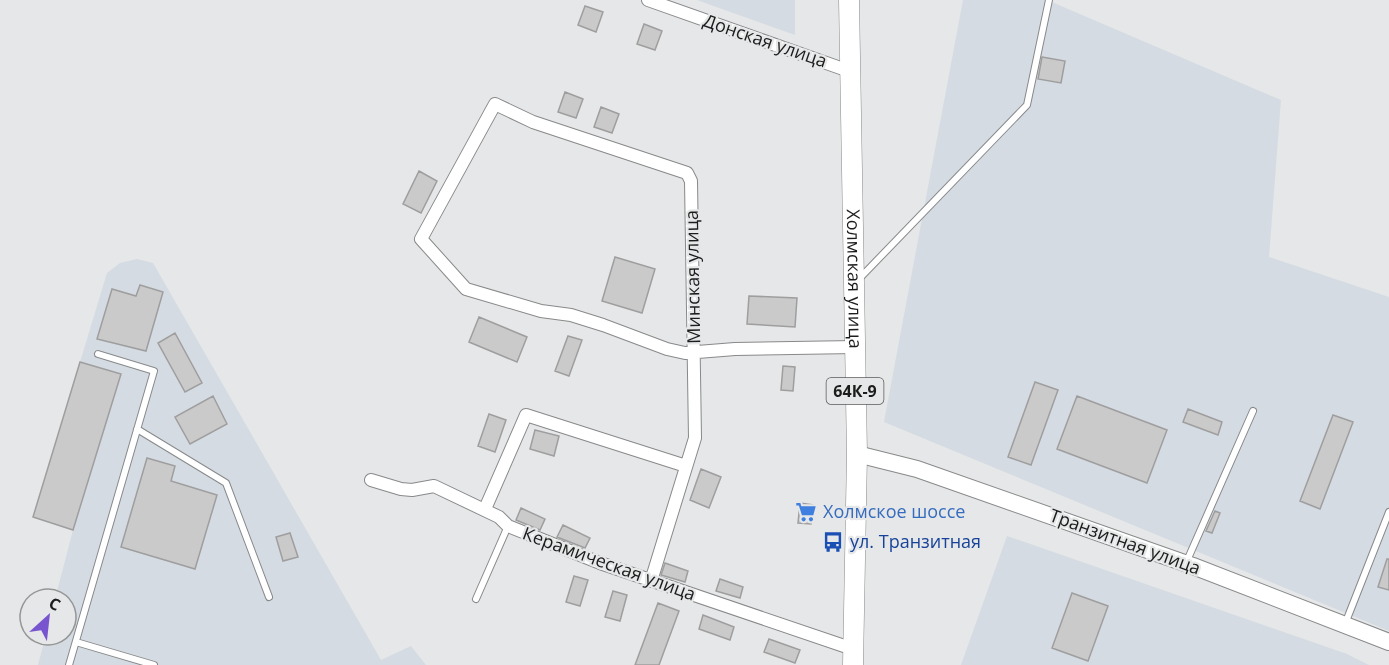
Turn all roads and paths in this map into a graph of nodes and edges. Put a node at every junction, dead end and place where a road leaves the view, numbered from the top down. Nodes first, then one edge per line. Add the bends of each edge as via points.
1 (648, 0) edge
2 (849, 0) edge
3 (1049, 0) edge
4 (849, 71) junction
5 (853, 284) junction
6 (855, 347) junction
7 (694, 352) junction
8 (98, 354) dead end
9 (1253, 411) dead end
10 (137, 429) junction
11 (857, 454) junction
12 (686, 466) junction
13 (371, 480) dead end
14 (485, 509) junction
15 (1389, 512) edge
16 (508, 526) junction
17 (1186, 563) junction
18 (651, 581) junction
19 (269, 597) dead end
20 (476, 599) dead end
21 (1345, 625) junction
22 (78, 635) edge
23 (1389, 642) edge
24 (78, 643) edge
25 (74, 647) edge
26 (853, 657) edge
27 (69, 665) edge
28 (154, 665) edge

1 - 4 street, Донская улица
2 - 4 main road, Холмская улица / 64К-9
3 - 5 lane via 1027,105
4 - 5 main road, Холмская улица / 64К-9
5 - 6 main road, Холмская улица / 64К-9
6 - 7 street
6 - 11 main road, Холмская улица / 64К-9
7 - 7 street, Минская улица via 691,181 687,173 533,122 495,104 421,239 466,289 541,311 570,315 667,349
7 - 12 street, Минская улица via 695,438
8 - 10 lane via 154,371
9 - 17 lane
10 - 19 lane via 226,483
10 - 22 lane
11 - 17 main road, Транзитная улица via 917,468
11 - 26 main road, Холмская улица / 64К-9
12 - 14 street via 526,415
12 - 18 street, Минская улица
13 - 14 street, Керамическая улица via 401,489 434,486
14 - 16 street, Керамическая улица
15 - 21 lane
16 - 18 street, Керамическая улица
16 - 20 lane
17 - 21 main road, Транзитная улица
18 - 26 street, Керамическая улица
21 - 23 main road, Транзитная улица
24 - 28 lane
25 - 27 lane

